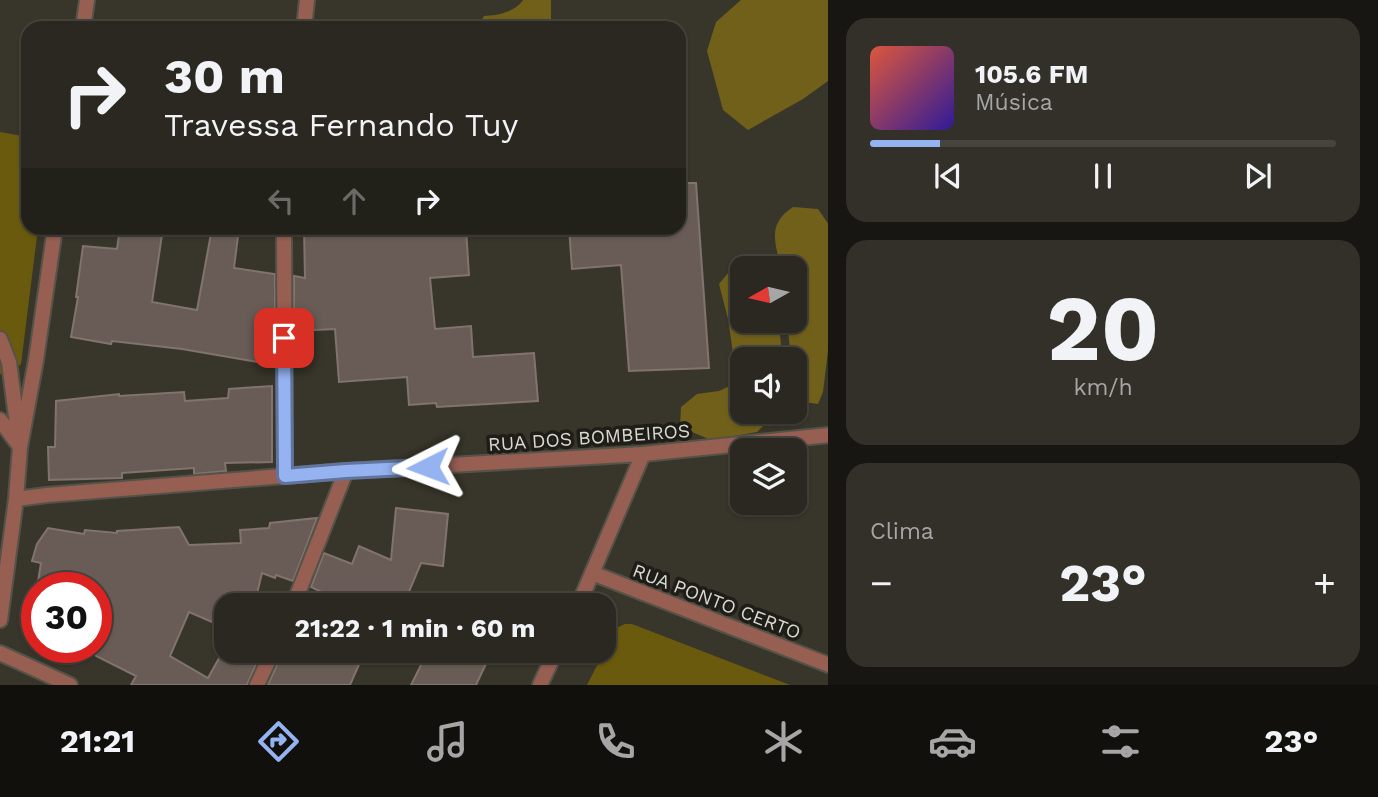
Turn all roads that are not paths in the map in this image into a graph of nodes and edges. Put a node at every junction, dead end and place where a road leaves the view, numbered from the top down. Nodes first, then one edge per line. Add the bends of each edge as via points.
1 (88, 0) edge
2 (307, 0) edge
3 (84, 21) edge
4 (305, 21) edge
5 (54, 235) edge
6 (284, 235) edge
7 (0, 339) edge
8 (0, 420) edge
9 (828, 435) edge
10 (20, 447) junction
11 (643, 454) junction
12 (346, 471) junction
13 (285, 476) junction
14 (16, 499) junction
15 (592, 572) junction
16 (298, 593) edge
17 (583, 593) edge
18 (0, 620) edge
19 (0, 653) edge
20 (267, 663) edge
21 (550, 663) edge
22 (828, 665) edge
23 (70, 685) edge
24 (257, 685) edge
25 (540, 685) edge

1 - 3 street
2 - 4 street
5 - 10 street
6 - 13 street
7 - 10 street via 9,362
8 - 10 street
9 - 11 street, RUA DOS BOMBEIROS
10 - 14 street
11 - 12 street, RUA DOS BOMBEIROS
11 - 15 street
12 - 13 street, RUA DOS BOMBEIROS
12 - 16 street
13 - 14 street, RUA DOS BOMBEIROS
14 - 18 street
15 - 17 street
15 - 22 street, RUA PONTO CERTO
19 - 23 street
20 - 24 street
21 - 25 street

